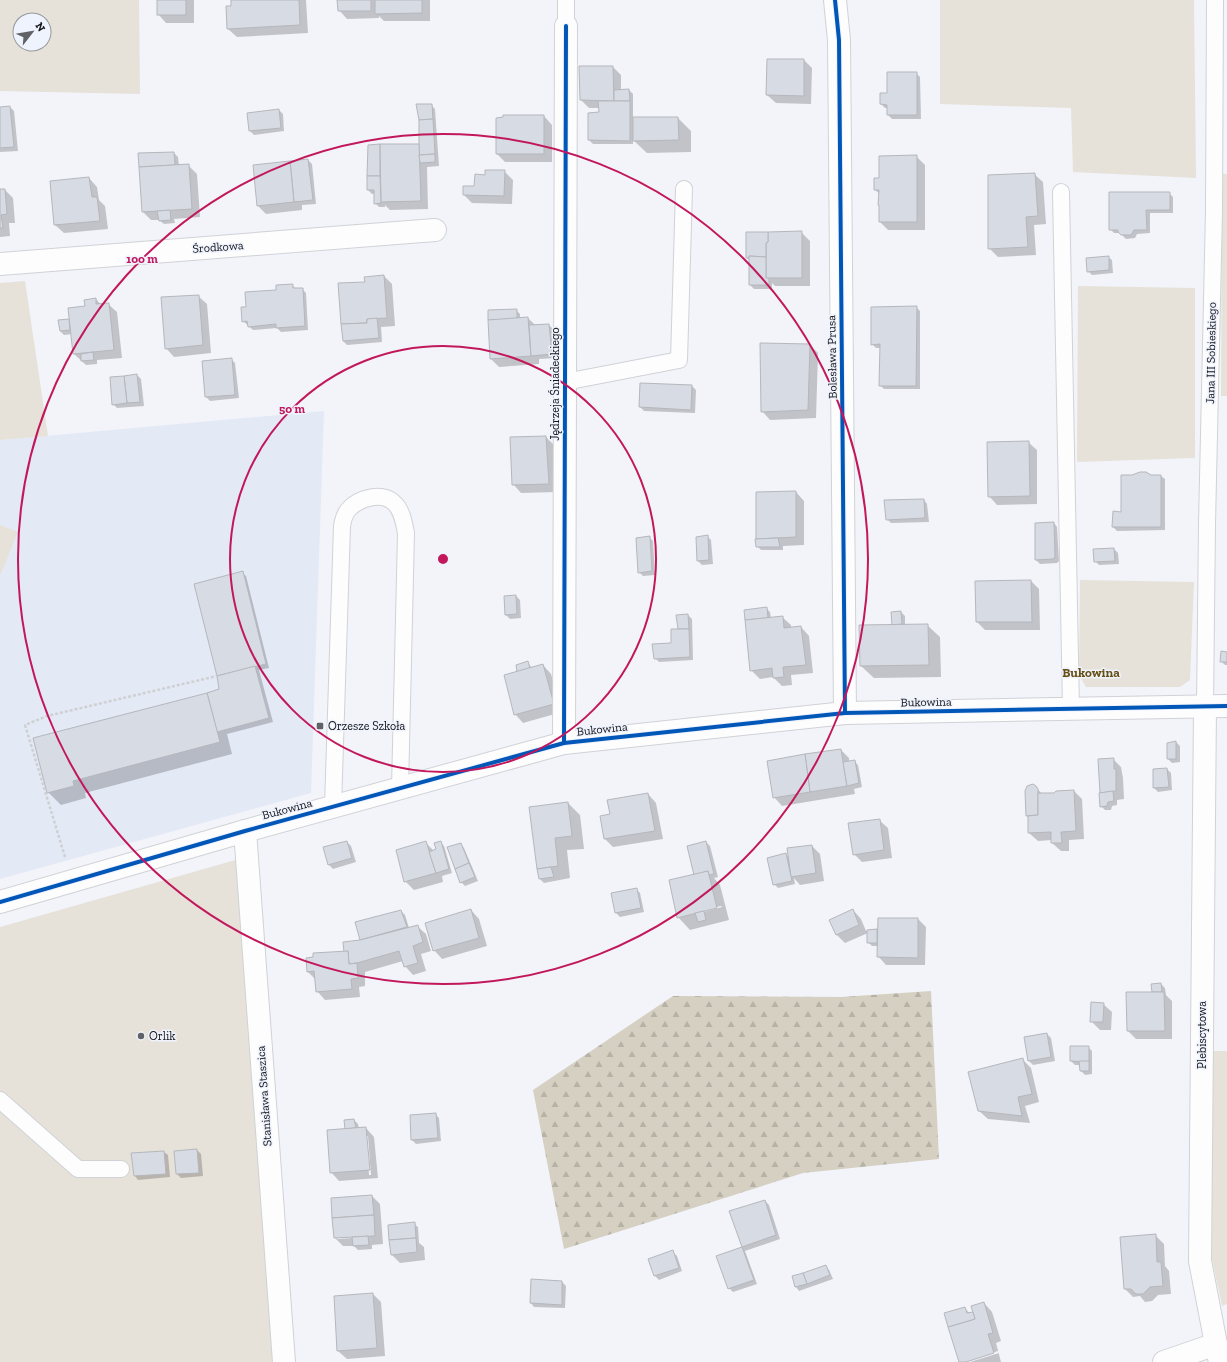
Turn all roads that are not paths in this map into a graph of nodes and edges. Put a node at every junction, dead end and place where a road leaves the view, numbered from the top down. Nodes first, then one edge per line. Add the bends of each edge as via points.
1 (566, 0) edge
2 (835, 0) edge
3 (1215, 0) edge
4 (566, 26) joint
5 (684, 189) dead end
6 (1061, 192) dead end
7 (435, 230) dead end
8 (0, 264) edge
9 (565, 382) junction
10 (1227, 706) edge
11 (1205, 707) junction
12 (1071, 709) junction
13 (845, 713) junction
14 (564, 743) junction
15 (400, 788) junction
16 (333, 807) junction
17 (245, 831) junction
18 (0, 902) edge
19 (0, 1100) edge
20 (121, 1169) dead end
21 (1218, 1353) edge
22 (284, 1362) edge
23 (1164, 1362) edge

1 - 4 lane
2 - 13 street, Bolesława Prusa via 839,40
3 - 11 lane, Jana III Sobieskiego via 1214,219
4 - 9 street, Jędrzeja Śniadeckiego
5 - 9 lane via 679,360
6 - 12 lane
7 - 8 street, Środkowa
9 - 14 street, Jędrzeja Śniadeckiego
10 - 11 street, Bukowina
11 - 12 street, Bukowina
11 - 21 street, Plebiscytowa via 1200,1261
12 - 13 street, Bukowina
13 - 14 street, Bukowina
14 - 15 street, Bukowina
15 - 16 street, Bukowina
15 - 16 lane via 406,533 403,518 394,502 372,497 349,508 342,526
16 - 17 street, Bukowina
17 - 18 street, Bukowina
17 - 22 street, Stanisława Staszica
19 - 20 lane via 78,1169
21 - 23 street

